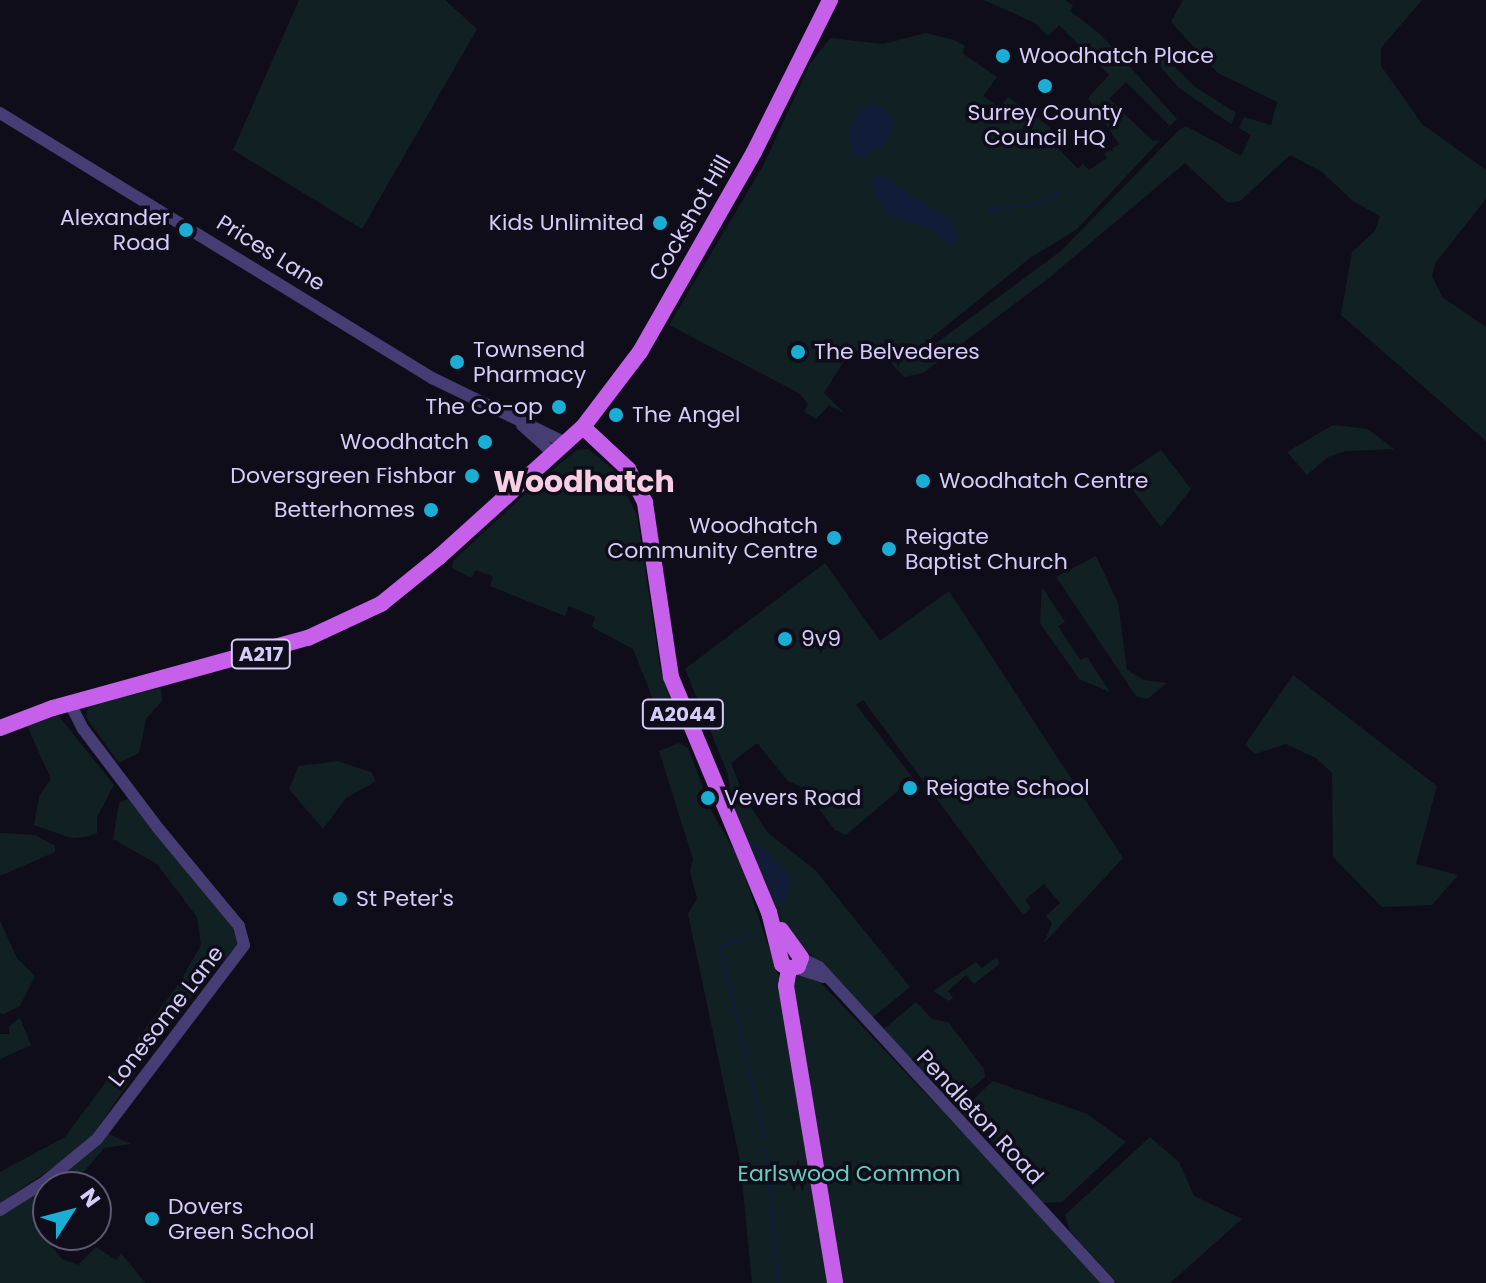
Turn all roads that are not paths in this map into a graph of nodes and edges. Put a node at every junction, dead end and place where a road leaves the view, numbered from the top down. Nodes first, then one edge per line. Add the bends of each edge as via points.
1 (830, 0) edge
2 (0, 113) edge
3 (583, 427) junction
4 (560, 449) junction
5 (70, 703) junction
6 (0, 728) edge
7 (792, 960) junction
8 (0, 1210) edge
9 (835, 1283) edge
10 (1109, 1283) edge

1 - 3 main road, Cockshot Hill / A217 via 754,152 644,346
2 - 4 street, Prices Lane via 216,241 400,359
3 - 4 main road, Cockshot Hill / A217
3 - 7 main road, A2044 via 628,469 645,503 671,677
4 - 5 main road, A217 via 399,592 362,615 277,650
5 - 6 main road, A217
5 - 8 street, Lonesome Lane via 83,729 158,828 239,926 244,945 97,1139 58,1173
7 - 9 main road via 786,986
7 - 10 street, Pendleton Road via 814,962

